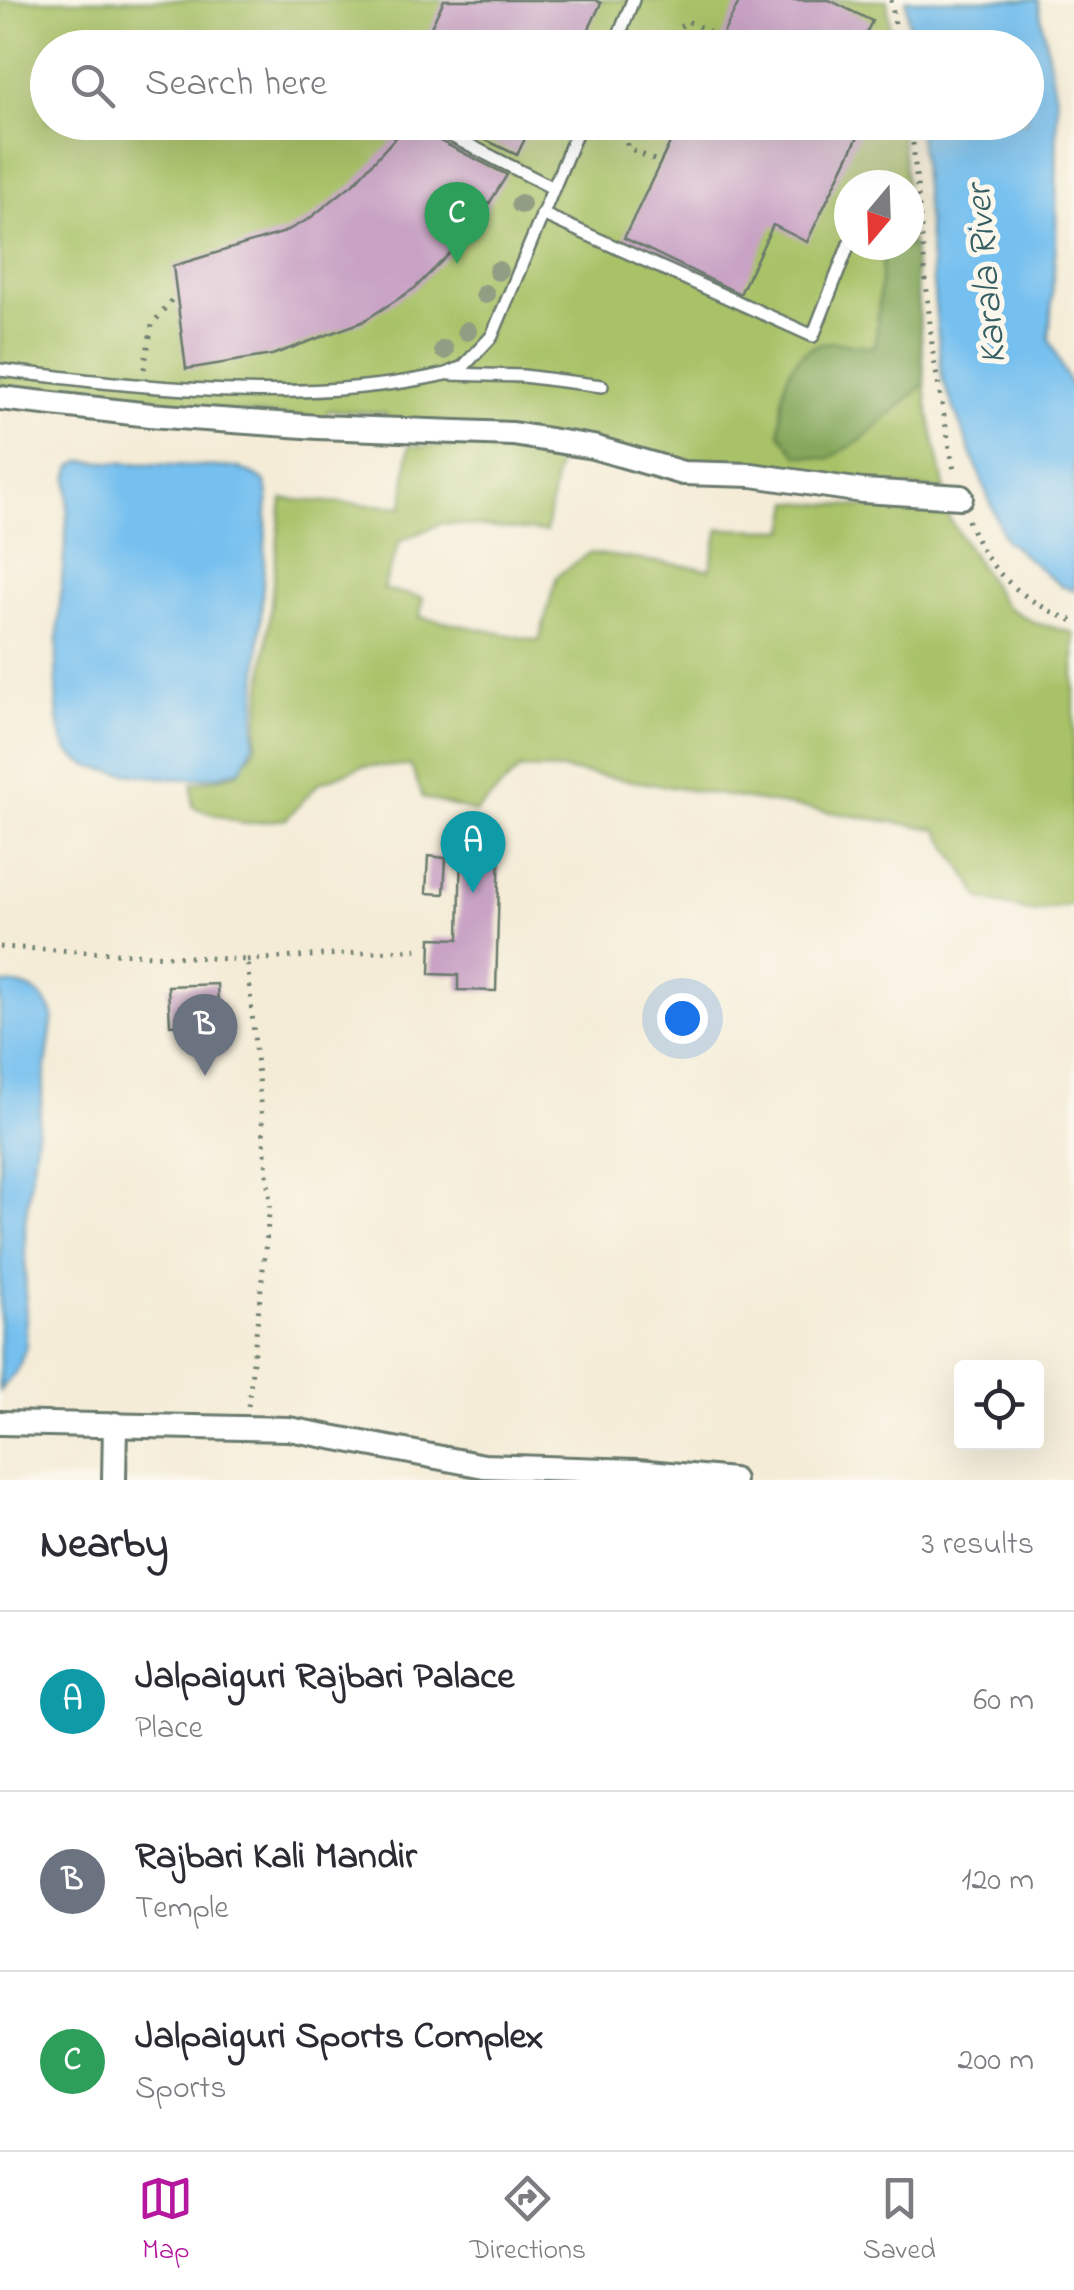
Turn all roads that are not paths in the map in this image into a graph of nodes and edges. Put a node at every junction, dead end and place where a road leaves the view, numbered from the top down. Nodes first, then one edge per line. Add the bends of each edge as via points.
1 (633, 0) edge
2 (621, 30) edge
3 (459, 140) edge
4 (573, 140) edge
5 (553, 188) junction
6 (542, 214) junction
7 (843, 260) edge
8 (0, 370) edge
9 (446, 374) junction
10 (602, 386) dead end
11 (0, 398) edge
12 (960, 497) road end
13 (0, 1423) edge
14 (116, 1424) junction
15 (538, 1475) edge
16 (114, 1480) edge
17 (734, 1480) edge

1 - 2 lane
3 - 5 lane
4 - 5 lane
5 - 6 lane
6 - 7 lane via 813,336
6 - 9 lane via 492,336
8 - 9 lane via 143,387 286,390
9 - 10 lane
11 - 12 street via 262,423 513,434 593,447 683,473
13 - 14 street
14 - 15 street via 289,1429
14 - 16 street
15 - 17 street via 638,1470

